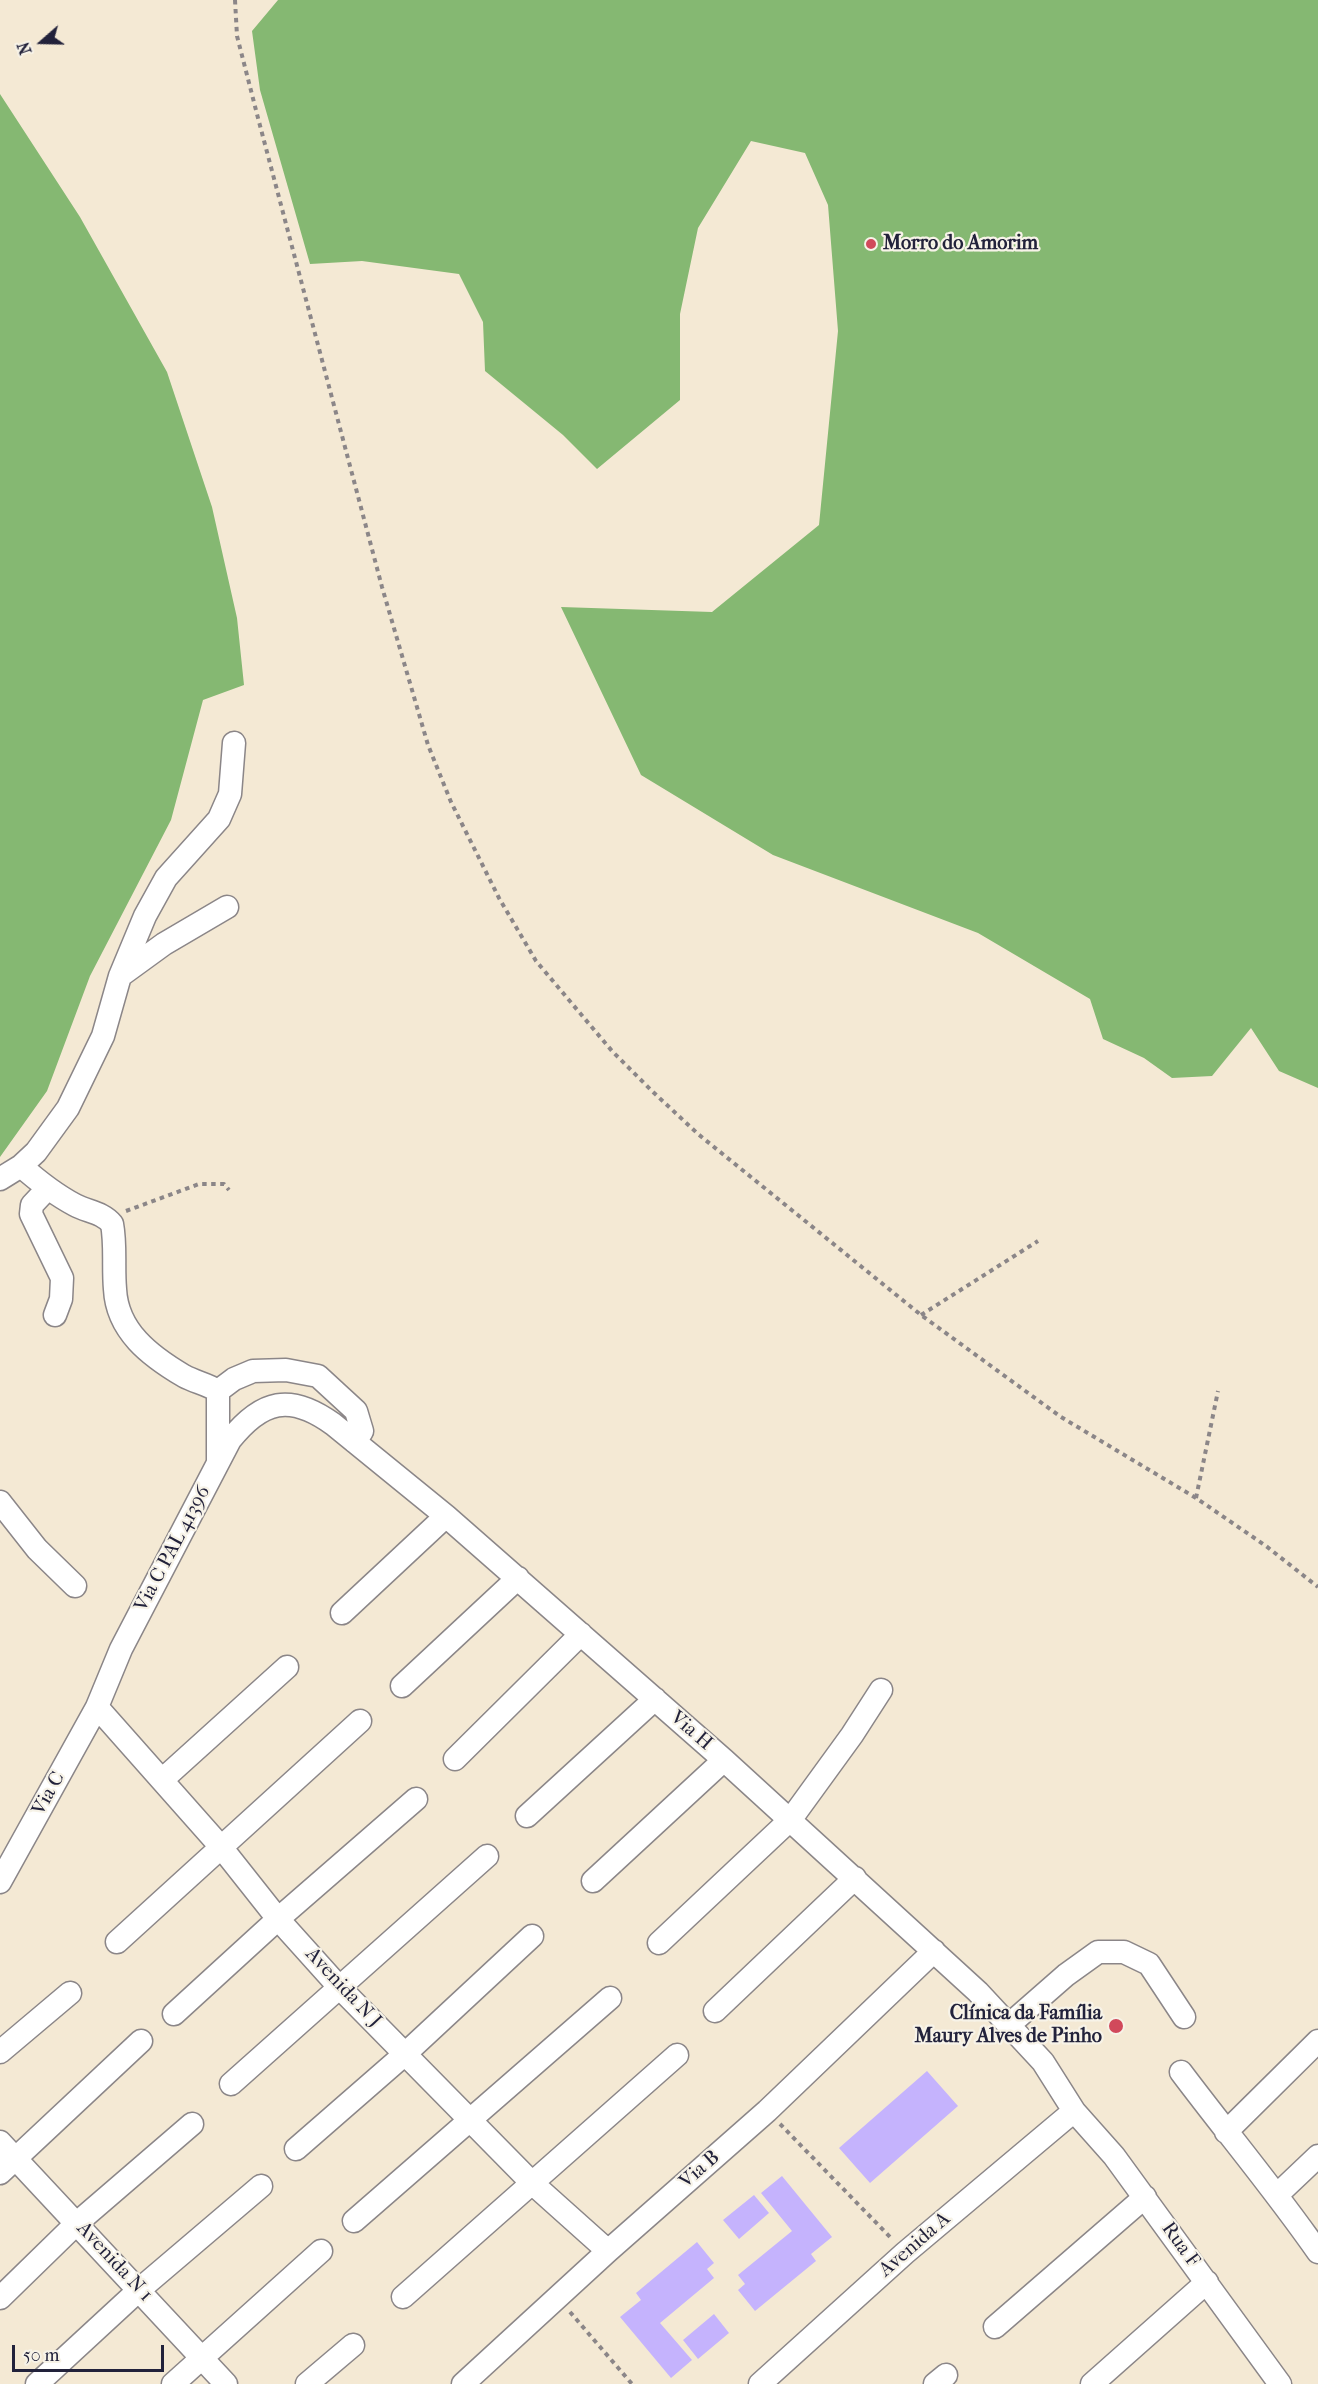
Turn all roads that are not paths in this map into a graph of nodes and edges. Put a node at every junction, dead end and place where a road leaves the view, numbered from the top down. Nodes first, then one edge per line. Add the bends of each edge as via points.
1 (234, 743) dead end
2 (227, 907) dead end
3 (120, 976) junction
4 (21, 1166) junction
5 (0, 1179) edge
6 (47, 1189) junction
7 (54, 1315) dead end
8 (218, 1391) junction
9 (269, 1408) joint
10 (355, 1442) junction
11 (218, 1462) junction
12 (0, 1502) edge
13 (446, 1516) junction
14 (518, 1578) junction
15 (75, 1586) dead end
16 (342, 1613) dead end
17 (581, 1634) junction
18 (287, 1666) dead end
19 (402, 1686) dead end
20 (881, 1690) dead end
21 (655, 1699) junction
22 (97, 1707) junction
23 (360, 1721) dead end
24 (455, 1759) dead end
25 (724, 1760) junction
26 (162, 1780) junction
27 (416, 1799) dead end
28 (527, 1816) dead end
29 (791, 1819) junction
30 (221, 1846) junction
31 (488, 1856) dead end
32 (855, 1878) junction
33 (593, 1881) dead end
34 (0, 1882) edge
35 (278, 1919) junction
36 (532, 1936) dead end
37 (117, 1942) dead end
38 (659, 1943) dead end
39 (934, 1951) junction
40 (340, 1988) junction
41 (70, 1993) dead end
42 (610, 1998) dead end
43 (715, 2011) dead end
44 (174, 2014) dead end
45 (1184, 2017) dead end
46 (1010, 2024) junction
47 (141, 2041) dead end
48 (1318, 2041) edge
49 (0, 2052) edge
50 (405, 2054) junction
51 (677, 2055) dead end
52 (1181, 2072) dead end
53 (231, 2084) dead end
54 (1074, 2111) junction
55 (468, 2120) junction
56 (192, 2124) dead end
57 (1226, 2132) junction
58 (0, 2142) edge
59 (296, 2149) dead end
60 (1318, 2156) edge
61 (8, 2166) edge
62 (532, 2183) junction
63 (261, 2186) dead end
64 (1278, 2194) junction
65 (1145, 2196) junction
66 (354, 2222) dead end
67 (77, 2223) junction
68 (321, 2251) dead end
69 (608, 2251) junction
70 (1318, 2252) edge
71 (1207, 2282) junction
72 (140, 2289) junction
73 (403, 2297) dead end
74 (0, 2298) edge
75 (995, 2327) dead end
76 (353, 2344) dead end
77 (202, 2358) junction
78 (1270, 2380) edge
79 (37, 2384) edge
80 (172, 2384) edge
81 (226, 2384) edge
82 (307, 2384) edge
83 (463, 2384) edge
84 (760, 2384) edge
85 (1092, 2384) edge

1 - 3 street via 230,794 219,819 166,878 133,941
2 - 3 street via 164,944
3 - 4 street via 103,1036 68,1108 43,1144
4 - 5 street
4 - 6 street
6 - 7 street via 32,1205 31,1214 62,1278 61,1299
6 - 8 street via 106,1217 112,1224 118,1311 140,1346 185,1377
8 - 10 street via 253,1371 286,1370 318,1376 356,1411 362,1431
8 - 11 street
9 - 10 street, Via H via 300,1405 318,1413
9 - 11 street, Via C PAL 41396 via 242,1425
10 - 13 street, Via H
11 - 22 street, Via C PAL 41396 via 121,1649
12 - 15 street via 37,1549
13 - 14 street, Via H
13 - 16 street
14 - 17 street, Via H
14 - 19 street
17 - 21 street, Via H
17 - 24 street
18 - 26 street
20 - 29 street
21 - 25 street, Via H
21 - 28 street
22 - 26 street, Avenida N J
22 - 34 street, Via C
23 - 30 street
25 - 29 street, Via H
25 - 33 street
26 - 30 street, Avenida N J
27 - 35 street
29 - 32 street, Via H
29 - 38 street
30 - 35 street, Avenida N J
30 - 37 street
31 - 40 street
32 - 39 street, Via H
32 - 43 street
35 - 40 street, Avenida N J
35 - 44 street
36 - 50 street
39 - 46 street, Via H
39 - 69 street, Via B via 767,2111
40 - 50 street, Avenida N J
40 - 53 street
41 - 49 street
42 - 55 street
45 - 46 street via 1149,1964 1124,1952 1098,1952
46 - 54 street, Via H via 1043,2062
47 - 61 street
48 - 57 street
50 - 55 street, Avenida N J
50 - 59 street
51 - 62 street
52 - 57 street
54 - 65 street, Rua F
54 - 84 street, Avenida A via 905,2253
55 - 62 street, Avenida N J
55 - 66 street
56 - 67 street
57 - 64 street
58 - 61 street, Avenida N 1
60 - 64 street
61 - 67 street, Avenida N 1
62 - 69 street, Avenida N J
62 - 73 street
63 - 72 street
64 - 70 street
65 - 71 street, Rua F
65 - 75 street
67 - 72 street, Avenida N 1
67 - 74 street
68 - 77 street
69 - 83 street, Via B
71 - 78 street, Rua F
71 - 85 street
72 - 77 street, Avenida N 1
72 - 79 street
76 - 82 street
77 - 80 street
77 - 81 street, Avenida N 1

